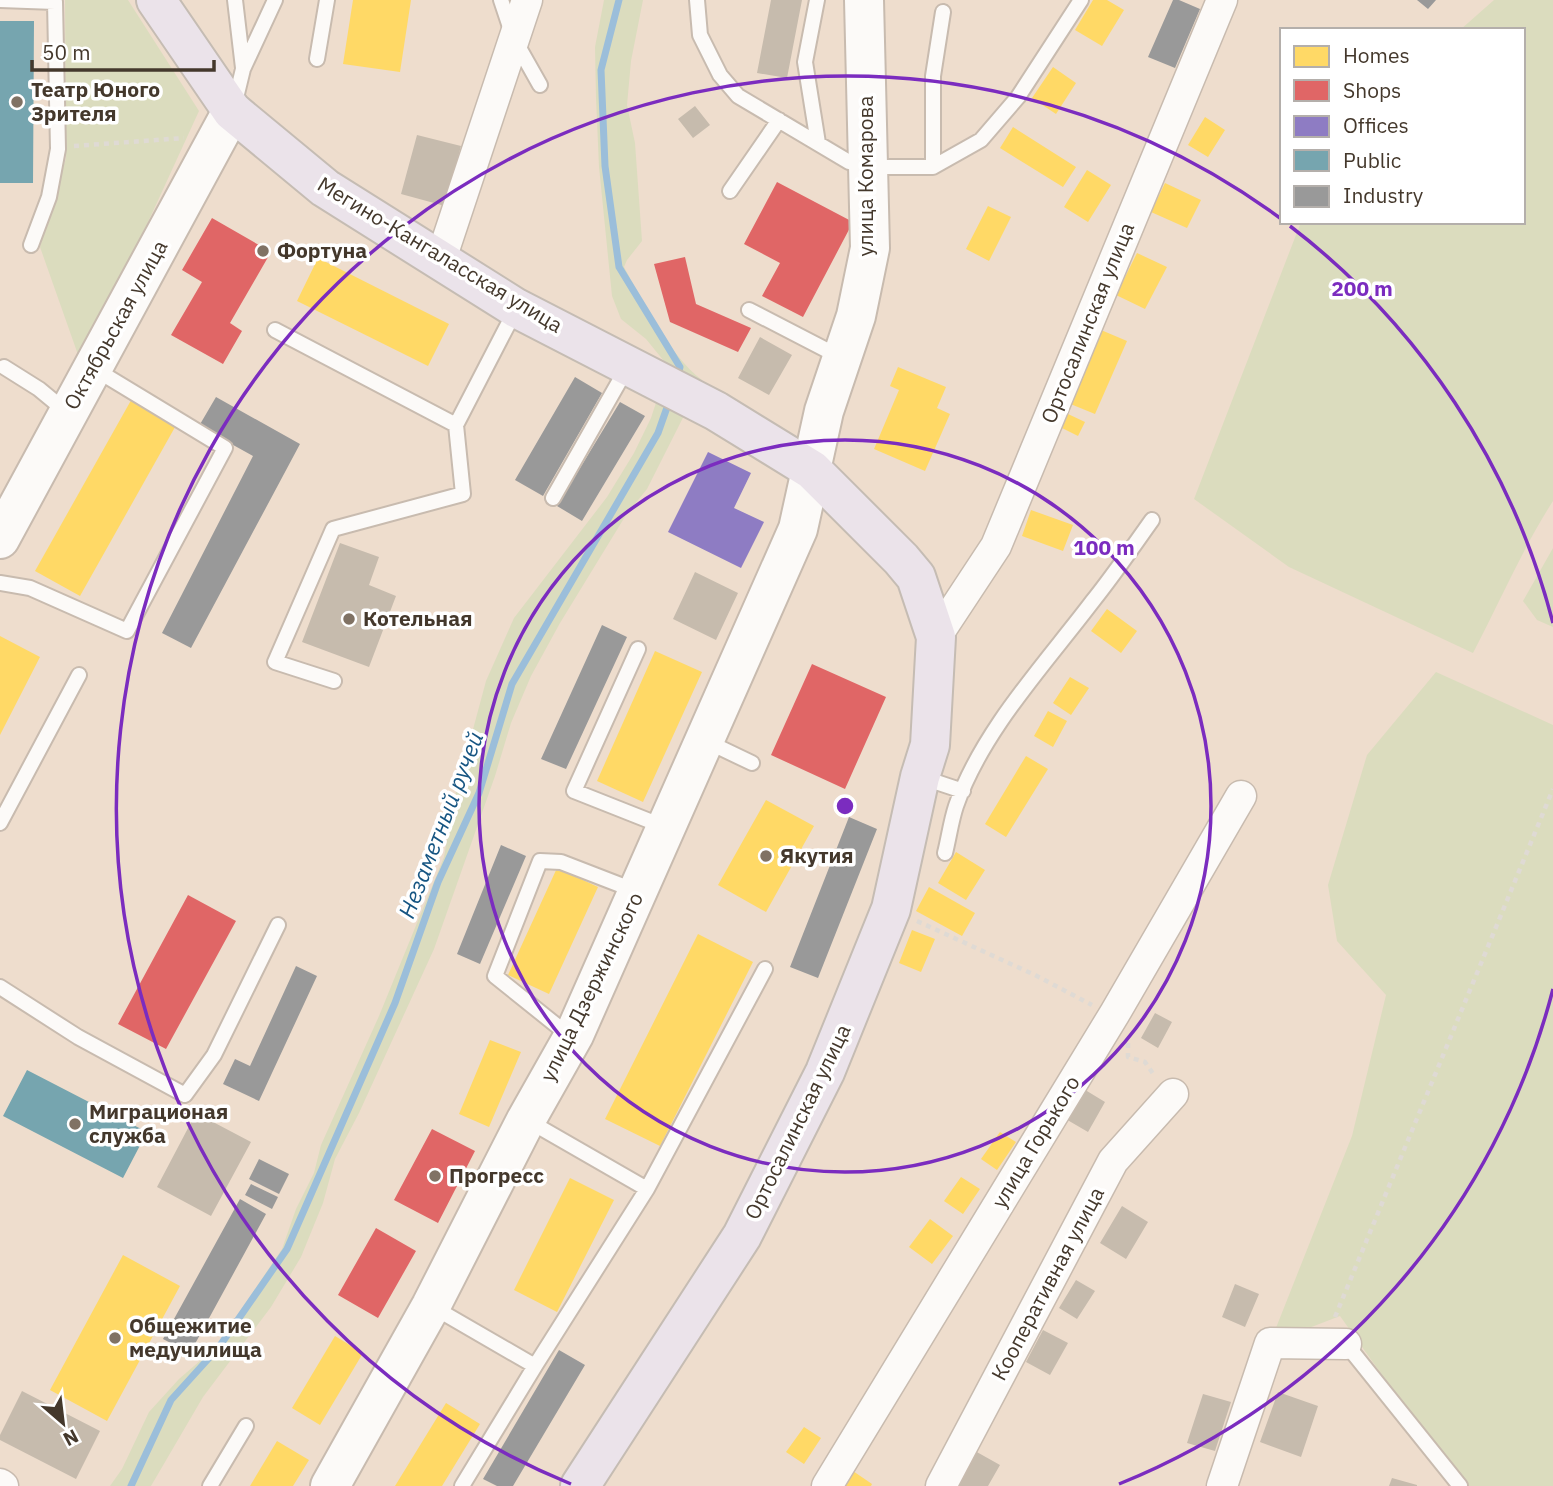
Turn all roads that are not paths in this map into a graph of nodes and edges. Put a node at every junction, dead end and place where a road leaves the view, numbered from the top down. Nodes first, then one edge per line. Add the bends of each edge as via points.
1 (0, 0) edge
2 (156, 0) edge
3 (235, 0) edge
4 (275, 0) edge
5 (327, 0) edge
6 (501, 0) edge
7 (527, 0) edge
8 (697, 0) edge
9 (817, 0) edge
10 (864, 0) edge
11 (1081, 0) edge
12 (1222, 0) edge
13 (943, 12) dead end
14 (514, 39) junction
15 (317, 59) dead end
16 (243, 69) junction
17 (540, 85) dead end
18 (779, 120) junction
19 (226, 123) junction
20 (818, 143) junction
21 (869, 167) junction
22 (933, 167) junction
23 (730, 191) dead end
24 (31, 245) dead end
25 (441, 259) junction
26 (516, 307) junction
27 (749, 310) dead end
28 (275, 330) dead end
29 (842, 358) junction
30 (4, 367) dead end
31 (93, 368) junction
32 (643, 372) junction
33 (69, 413) junction
34 (456, 425) junction
35 (812, 470) junction
36 (553, 498) dead end
37 (1152, 520) dead end
38 (0, 539) edge
39 (0, 583) edge
40 (936, 637) junction
41 (638, 649) dead end
42 (79, 675) dead end
43 (334, 681) dead end
44 (705, 740) junction
45 (752, 763) dead end
46 (920, 777) junction
47 (963, 791) junction
48 (1241, 796) dead end
49 (0, 823) edge
50 (666, 828) junction
51 (945, 853) dead end
52 (638, 892) junction
53 (278, 925) dead end
54 (765, 969) dead end
55 (0, 987) edge
56 (572, 1038) junction
57 (1174, 1094) road end
58 (526, 1120) junction
59 (647, 1189) junction
60 (431, 1306) junction
61 (1335, 1344) joint
62 (535, 1366) junction
63 (246, 1426) dead end
64 (210, 1486) edge
65 (330, 1486) edge
66 (462, 1486) edge
67 (580, 1486) edge
68 (827, 1486) edge
69 (941, 1486) edge
70 (1222, 1486) edge
71 (1460, 1486) edge

1 - 24 lane via 55,2 58,146 49,197
2 - 19 main road, Мегино-Кангаласская улица
3 - 16 lane
4 - 16 lane
5 - 15 lane
6 - 14 lane
7 - 14 street
8 - 18 lane via 700,35 720,75 738,96
9 - 20 lane via 805,62
10 - 21 street, улица Комарова
11 - 22 lane via 1018,97 981,140
12 - 40 street, Ортосалинская улица via 996,546
13 - 22 lane via 933,76
14 - 17 lane
14 - 25 street
16 - 19 lane
18 - 20 lane
18 - 23 lane
19 - 25 main road, Мегино-Кангаласская улица
19 - 31 street, Октябрьская улица
20 - 21 lane via 849,162
21 - 22 lane
21 - 29 street, улица Комарова via 870,248
25 - 26 main road, Мегино-Кангаласская улица
26 - 32 main road, Мегино-Кангаласская улица
26 - 34 lane
27 - 29 lane
28 - 34 lane
29 - 35 street, улица Комарова via 824,411
30 - 33 lane
31 - 33 street, Октябрьская улица
31 - 39 lane via 225,448 127,631 30,588
32 - 35 main road, Мегино-Кангаласская улица
32 - 36 lane
33 - 38 street, Октябрьская улица
34 - 43 lane via 463,494 333,529 275,662
35 - 40 main road, Ортосалинская улица via 916,578
35 - 44 street, улица Дзержинского via 798,529
37 - 47 lane via 1021,692
40 - 46 main road, Ортосалинская улица via 930,745
41 - 50 lane via 574,791
42 - 49 lane
44 - 45 lane
44 - 50 street, улица Дзержинского
46 - 47 lane
46 - 67 main road, Ортосалинская улица via 891,909 825,1072 743,1236
47 - 51 lane
48 - 68 street, улица Горького via 1115,1013
50 - 52 street, улица Дзержинского
52 - 56 street, улица Дзержинского
52 - 56 lane via 561,862 540,861 495,976
53 - 55 lane via 214,1055 185,1095 78,1037
54 - 59 lane
56 - 58 street, улица Дзержинского
57 - 69 street, Кооперативная улица via 1113,1161
58 - 59 lane
58 - 60 street, улица Дзержинского
59 - 62 lane
60 - 62 lane
60 - 65 street, улица Дзержинского
61 - 70 street via 1270,1343
61 - 71 lane
62 - 66 lane
63 - 64 lane

